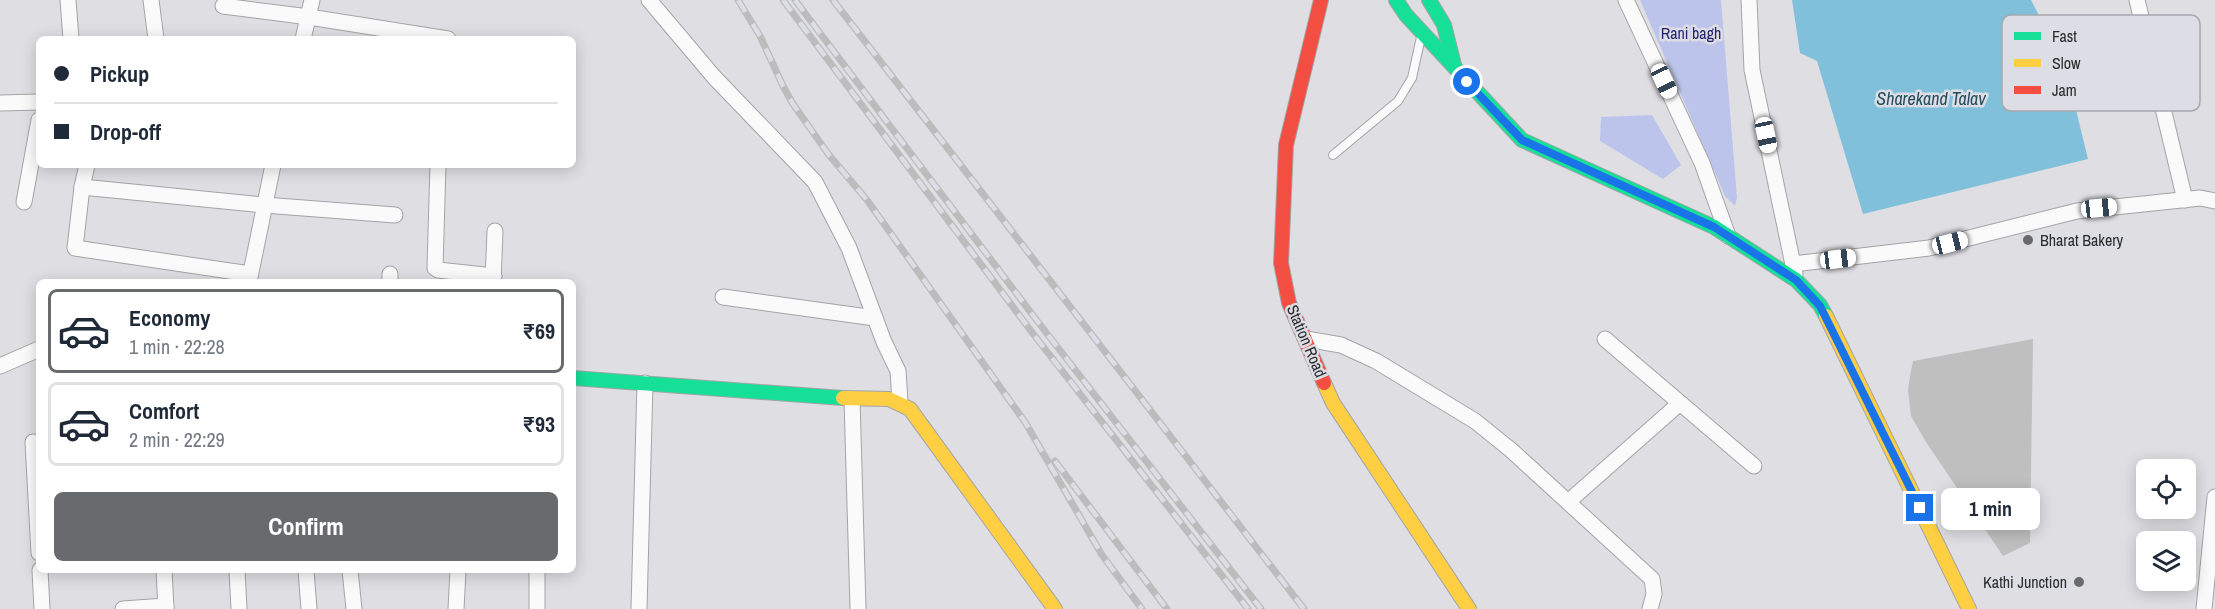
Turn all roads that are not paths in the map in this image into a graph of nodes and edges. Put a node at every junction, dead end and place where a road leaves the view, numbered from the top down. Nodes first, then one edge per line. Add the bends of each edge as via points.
1 (68, 0) edge
2 (151, 0) edge
3 (312, 0) edge
4 (649, 0) edge
5 (1321, 0) edge
6 (1396, 0) edge
7 (1429, 0) edge
8 (1626, 0) edge
9 (1749, 0) edge
10 (2137, 0) edge
11 (223, 6) dead end
12 (2141, 15) edge
13 (309, 17) junction
14 (1422, 32) junction
15 (71, 36) edge
16 (156, 36) edge
17 (304, 36) edge
18 (429, 36) edge
19 (1454, 67) junction
20 (36, 102) edge
21 (0, 103) edge
22 (2164, 111) edge
23 (36, 136) edge
24 (1333, 155) dead end
25 (86, 168) edge
26 (272, 168) edge
27 (438, 168) edge
28 (82, 187) junction
29 (2185, 200) junction
30 (2215, 201) edge
31 (24, 202) dead end
32 (264, 205) junction
33 (395, 215) dead end
34 (495, 231) dead end
35 (1728, 236) junction
36 (1795, 272) junction
37 (250, 278) edge
38 (494, 279) edge
39 (723, 297) dead end
40 (875, 318) junction
41 (1305, 339) junction
42 (1605, 339) dead end
43 (36, 350) edge
44 (0, 366) edge
45 (576, 378) edge
46 (645, 383) junction
47 (852, 399) junction
48 (900, 401) junction
49 (1680, 403) junction
50 (33, 441) dead end
51 (1754, 466) dead end
52 (36, 497) edge
53 (2215, 497) edge
54 (1568, 502) junction
55 (2215, 502) edge
56 (40, 573) edge
57 (164, 573) edge
58 (237, 573) edge
59 (306, 573) edge
60 (350, 573) edge
61 (458, 573) edge
62 (537, 573) edge
63 (166, 607) edge
64 (42, 609) edge
65 (123, 609) edge
66 (239, 609) edge
67 (309, 609) edge
68 (354, 609) edge
69 (456, 609) edge
70 (537, 609) edge
71 (639, 609) edge
72 (858, 609) edge
73 (1055, 609) edge
74 (1469, 609) edge
75 (1650, 609) edge
76 (1969, 609) edge
77 (2204, 609) edge

1 - 15 street
2 - 16 street
3 - 13 street
4 - 40 street via 714,76 815,182 849,248
5 - 41 main road, Station Road via 1286,145 1281,263 1289,303
6 - 14 main road
7 - 19 main road via 1444,25
8 - 35 street via 1702,163
9 - 36 street via 1752,70
10 - 12 street
11 - 13 street
13 - 17 street
13 - 18 street
14 - 19 main road
14 - 24 lane via 1412,78 1398,101
19 - 35 main road via 1522,140
20 - 21 street
22 - 29 street
23 - 31 street
25 - 28 street
26 - 32 street
27 - 38 street via 435,268
28 - 32 street
28 - 37 street via 75,248
29 - 30 street
29 - 36 street via 2078,211 1929,248
32 - 33 street
32 - 37 street
34 - 38 street
35 - 36 main road
36 - 76 main road via 1820,306
39 - 40 street
40 - 48 street via 898,371
41 - 54 street via 1341,345 1376,361 1475,421
41 - 74 main road, Station Road via 1334,403
42 - 49 street
43 - 44 street
45 - 46 main road
46 - 47 main road
46 - 71 street
47 - 48 main road
47 - 72 street
48 - 73 main road
49 - 51 street
49 - 54 street
50 - 52 street
53 - 55 street
54 - 75 street via 1652,579
55 - 77 street
56 - 64 street
57 - 63 street
58 - 66 street
59 - 67 street
60 - 68 street
61 - 69 street
62 - 70 street
63 - 65 street

